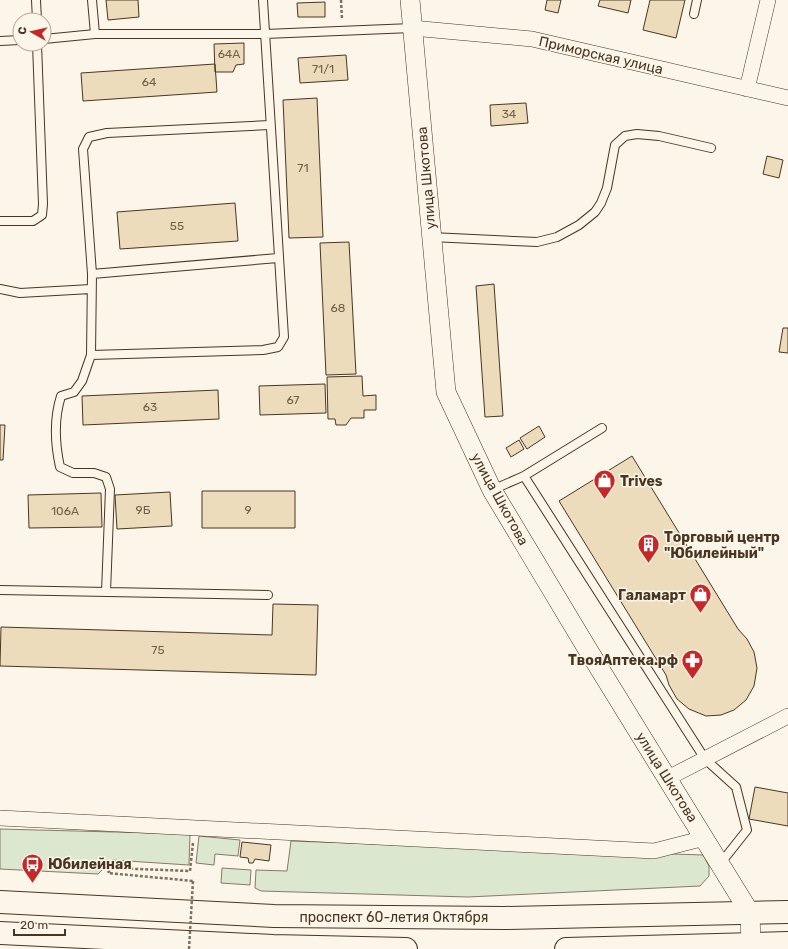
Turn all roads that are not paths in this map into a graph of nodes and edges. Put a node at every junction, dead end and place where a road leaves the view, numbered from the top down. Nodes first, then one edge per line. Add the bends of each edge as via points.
1 (36, 0) edge
2 (92, 0) edge
3 (263, 0) edge
4 (410, 0) edge
5 (697, 0) edge
6 (768, 0) edge
7 (37, 12) edge
8 (694, 14) dead end
9 (412, 28) junction
10 (95, 34) junction
11 (265, 34) junction
12 (52, 38) edge
13 (12, 40) edge
14 (0, 41) edge
15 (37, 52) edge
16 (747, 89) junction
17 (788, 98) edge
18 (270, 125) junction
19 (711, 148) dead end
20 (0, 221) edge
21 (432, 237) junction
22 (278, 258) junction
23 (92, 274) junction
24 (0, 289) edge
25 (91, 290) junction
26 (91, 355) junction
27 (602, 428) dead end
28 (524, 476) junction
29 (492, 490) junction
30 (0, 590) edge
31 (106, 592) junction
32 (268, 595) dead end
33 (788, 716) edge
34 (705, 760) junction
35 (668, 778) junction
36 (0, 818) edge
37 (705, 838) junction
38 (720, 864) junction
39 (0, 902) edge
40 (788, 912) edge
41 (750, 913) junction
42 (0, 933) edge
43 (788, 943) edge
44 (751, 944) junction
45 (406, 949) edge
46 (566, 949) edge

1 - 7 lane
2 - 10 lane
3 - 11 lane
4 - 9 street, улица Шкотова
5 - 8 lane
6 - 16 street
9 - 11 lane
9 - 16 street, Приморская улица via 532,39
9 - 21 street, улица Шкотова
10 - 11 lane
10 - 12 lane
11 - 18 lane
13 - 14 lane
15 - 20 lane via 42,215 33,221
16 - 17 street, Приморская улица
18 - 22 lane
18 - 23 lane via 106,133 89,137 83,149
19 - 21 lane via 659,136 625,136 615,145 607,188 595,212 579,225 557,237 537,242
21 - 29 street, улица Шкотова via 446,392
22 - 23 lane
22 - 26 lane via 284,337 278,347 263,350
23 - 25 lane
24 - 25 lane via 20,293
25 - 26 lane
26 - 31 lane via 82,381 74,392 60,396 56,409 57,453 60,466 72,473 94,473 106,477 110,489
27 - 28 lane
28 - 29 lane
28 - 34 lane
29 - 35 street, улица Шкотова
30 - 31 lane
31 - 32 lane
33 - 34 street
34 - 35 street
34 - 38 lane via 736,787 747,830
35 - 37 street, улица Шкотова
36 - 37 street via 654,851
37 - 38 street, улица Шкотова
38 - 41 street, улица Шкотова
39 - 41 highway, проспект 60-летия Октября via 274,916 504,918
40 - 41 highway, проспект 60-летия Октября
41 - 44 street, улица Шкотова
42 - 45 highway via 273,946
43 - 44 highway
44 - 46 highway

